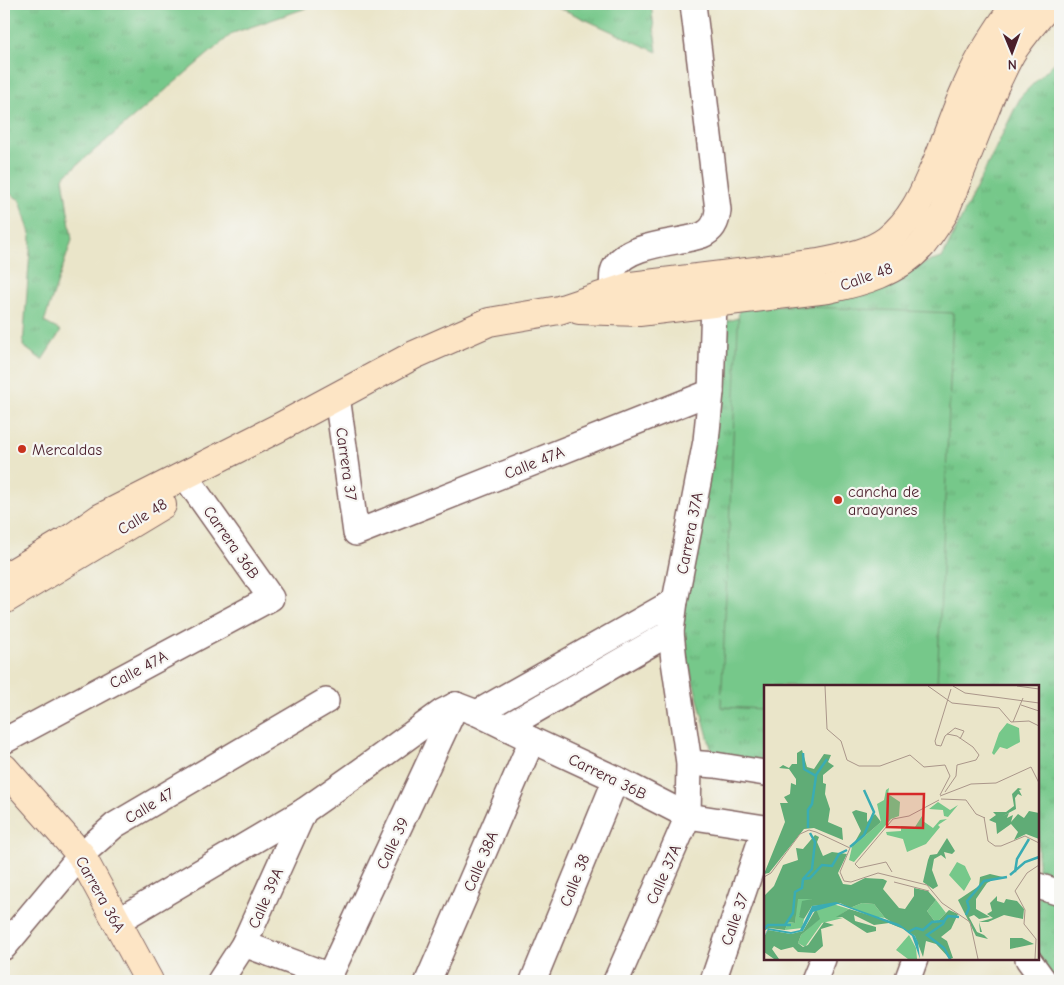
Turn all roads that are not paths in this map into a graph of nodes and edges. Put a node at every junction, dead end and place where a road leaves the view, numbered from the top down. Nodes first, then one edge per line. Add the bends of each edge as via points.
1 (692, 4) edge
2 (1016, 4) edge
3 (1050, 4) edge
4 (613, 292) junction
5 (714, 302) junction
6 (559, 310) junction
7 (711, 392) junction
8 (337, 396) junction
9 (278, 428) junction
10 (192, 486) junction
11 (100, 518) junction
12 (356, 532) joint
13 (4, 557) edge
14 (4, 578) edge
15 (272, 598) joint
16 (4, 600) edge
17 (676, 602) junction
18 (672, 632) junction
19 (326, 701) dead end
20 (467, 709) junction
21 (506, 727) junction
22 (532, 740) junction
23 (4, 741) edge
24 (689, 763) junction
25 (4, 768) edge
26 (764, 773) edge
27 (616, 780) junction
28 (304, 811) junction
29 (688, 816) junction
30 (764, 828) edge
31 (764, 831) edge
32 (82, 855) junction
33 (116, 922) junction
34 (244, 944) junction
35 (4, 947) edge
36 (823, 960) edge
37 (916, 960) edge
38 (1029, 960) edge
39 (328, 978) edge
40 (149, 981) edge
41 (220, 981) edge
42 (428, 981) edge
43 (533, 981) edge
44 (616, 981) edge
45 (712, 981) edge
46 (814, 981) edge
47 (907, 981) edge
48 (1044, 981) edge

1 - 4 street via 717,219 707,233 628,254 614,269
2 - 4 main road, Calle 48 via 987,46 969,80 920,200 901,227 886,240 866,251 819,263 631,286
3 - 5 main road, Calle 48 via 1003,69 944,213 921,246 907,259 891,269 849,285
4 - 6 main road, Calle 48
5 - 6 main road, Calle 48 via 639,312
5 - 7 street, Carrera 37A
6 - 8 main road, Calle 48 via 489,322
7 - 12 street, Calle 47A
7 - 17 street, Carrera 37A via 704,450
8 - 9 main road, Calle 48
8 - 12 street, Carrera 37
9 - 10 main road, Calle 48
9 - 11 main road, Calle 48
10 - 15 street, Carrera 36B
10 - 16 main road, Calle 48
11 - 13 main road, Calle 48 via 72,525
11 - 14 main road, Calle 48 via 73,538
15 - 23 street, Calle 47A
17 - 18 street, Carrera 37A
17 - 20 street
18 - 21 street
18 - 24 street, Carrera 37A
19 - 32 street, Calle 47 via 115,826
20 - 21 street, Carrera 36B
20 - 28 street via 442,712
20 - 39 street, Calle 39
21 - 22 street, Carrera 36B
22 - 27 street, Carrera 36B
22 - 42 street, Calle 38A
24 - 26 street
24 - 29 street, Calle 37A
25 - 32 main road, Carrera 36A
27 - 29 street, Carrera 36B
27 - 43 street, Calle 38
28 - 33 street
28 - 34 street, Calle 39A
29 - 30 street, Carrera 36B
29 - 44 street, Calle 37A
31 - 45 street, Calle 37
32 - 33 main road, Carrera 36A
32 - 35 street, Calle 47
33 - 40 main road, Carrera 36A
34 - 39 street
34 - 41 street, Calle 39A
36 - 46 street
37 - 47 street
38 - 48 street

